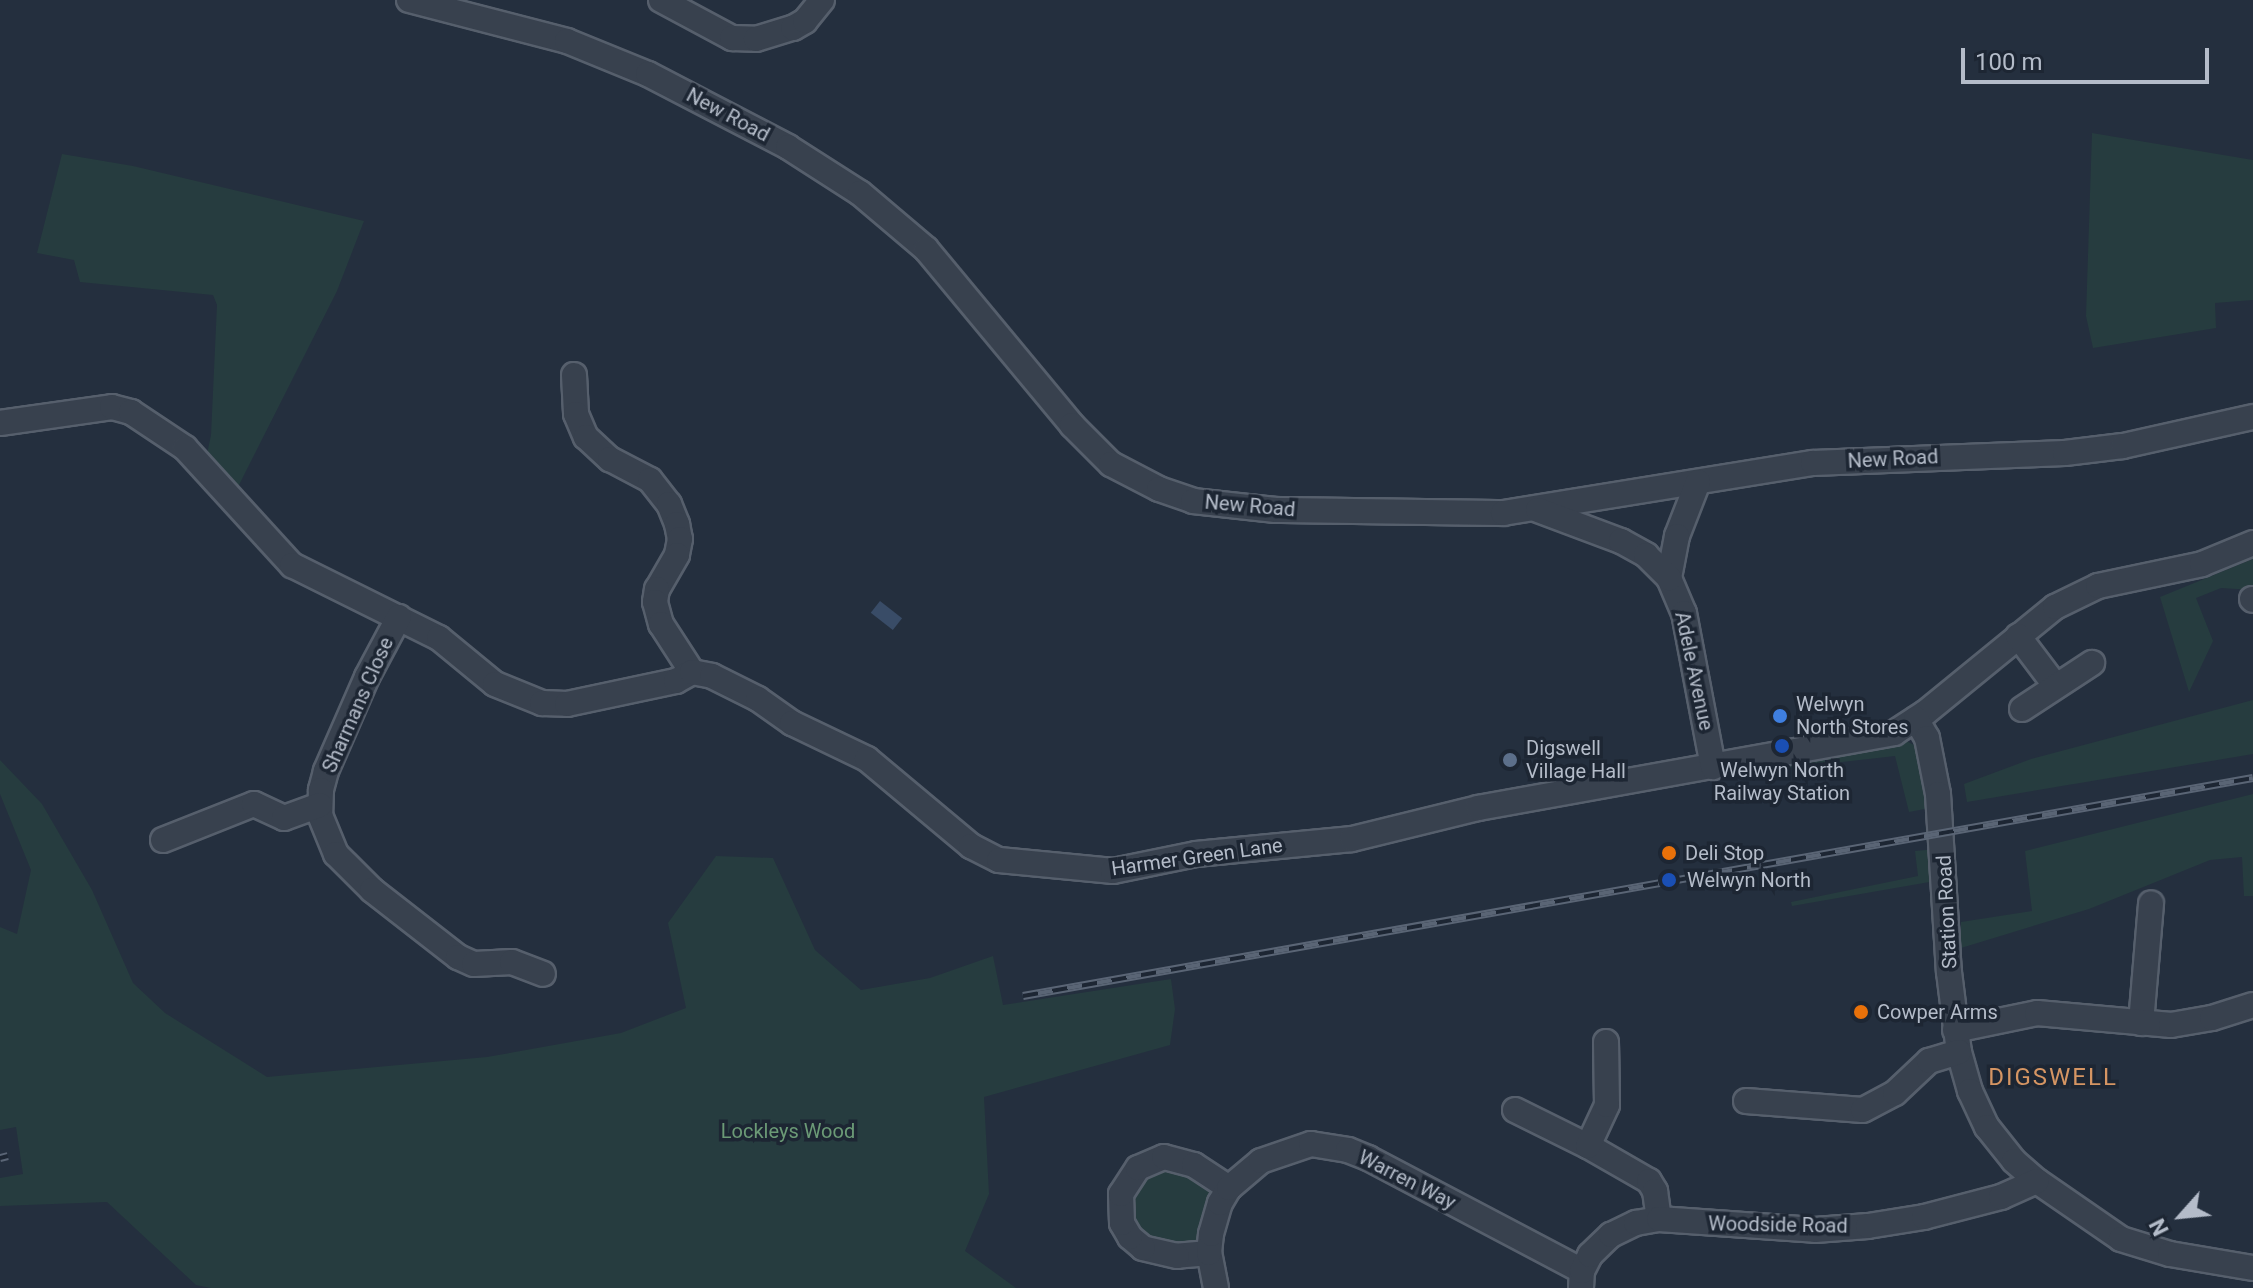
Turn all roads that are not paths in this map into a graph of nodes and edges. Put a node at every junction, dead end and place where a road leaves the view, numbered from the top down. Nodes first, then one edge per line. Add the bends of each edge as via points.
1 (409, 0) edge
2 (661, 0) edge
3 (822, 0) edge
4 (455, 5) edge
5 (574, 375) dead end
6 (2253, 417) edge
7 (0, 423) edge
8 (1698, 482) junction
9 (1535, 509) junction
10 (2253, 543) edge
11 (1669, 578) junction
12 (399, 617) junction
13 (2018, 636) junction
14 (2092, 663) dead end
15 (692, 672) junction
16 (2055, 685) junction
17 (2022, 709) dead end
18 (1916, 719) junction
19 (1713, 767) junction
20 (320, 805) junction
21 (163, 840) dead end
22 (2151, 903) dead end
23 (543, 974) dead end
24 (2253, 1005) edge
25 (2141, 1023) junction
26 (1957, 1041) junction
27 (1606, 1042) dead end
28 (1746, 1101) dead end
29 (1515, 1110) dead end
30 (1588, 1146) junction
31 (2037, 1181) junction
32 (1229, 1188) junction
33 (1659, 1219) junction
34 (1209, 1253) junction
35 (2253, 1268) edge
36 (1582, 1280) edge
37 (1216, 1288) edge

1 - 4 street, New Road
2 - 3 street via 732,38 756,39 793,28
4 - 9 street, New Road via 648,74 788,147 860,193 926,249 1072,425 1111,464 1159,489 1193,501 1276,510
5 - 15 street via 576,414 586,437 610,459 650,480 677,524 677,555 655,602 661,624
6 - 8 street, New Road via 2123,446 2065,453 1813,463
7 - 12 street via 112,407 131,412 185,448 292,565
8 - 9 street, New Road
8 - 11 street via 1677,536
9 - 11 street, Adele Avenue via 1621,541 1646,555
10 - 13 street, Harmer Green Lane via 2202,564 2098,586 2055,607
11 - 19 street, Adele Avenue via 1684,613
12 - 15 street via 439,638 495,684 542,703 599,699 676,681
12 - 20 street, Sharmans Close via 326,771
13 - 16 street
13 - 18 street, Harmer Green Lane
14 - 16 street
15 - 19 street, Harmer Green Lane via 734,685 792,723 867,759 971,846 1015,863 1113,871 1196,854 1352,839 1478,808
16 - 17 street
18 - 19 street, Harmer Green Lane via 1894,733
18 - 26 street, Station Road via 1927,738 1938,794
20 - 21 street via 284,818 254,804
20 - 23 street, Sharmans Close via 336,854 396,910 474,964 512,962
22 - 25 street
24 - 25 street via 2171,1025
25 - 26 street via 2037,1013
26 - 28 street via 1895,1093 1863,1110
26 - 31 street, Station Road via 1970,1091 1987,1127
27 - 30 street via 1607,1105
29 - 30 street
30 - 33 street via 1649,1181
31 - 33 street, Woodside Road via 1986,1201 1868,1226 1759,1229
31 - 35 street, Station Road via 2121,1239 2170,1254
32 - 34 street, Warren Way via 1214,1219
32 - 34 street via 1194,1165 1164,1157 1138,1168 1121,1194 1122,1223 1143,1248 1177,1256
32 - 36 street, Warren Way via 1261,1161 1293,1148 1311,1144 1348,1150
33 - 36 street, Woodside Road via 1611,1235 1590,1255
34 - 37 street, Warren Way

